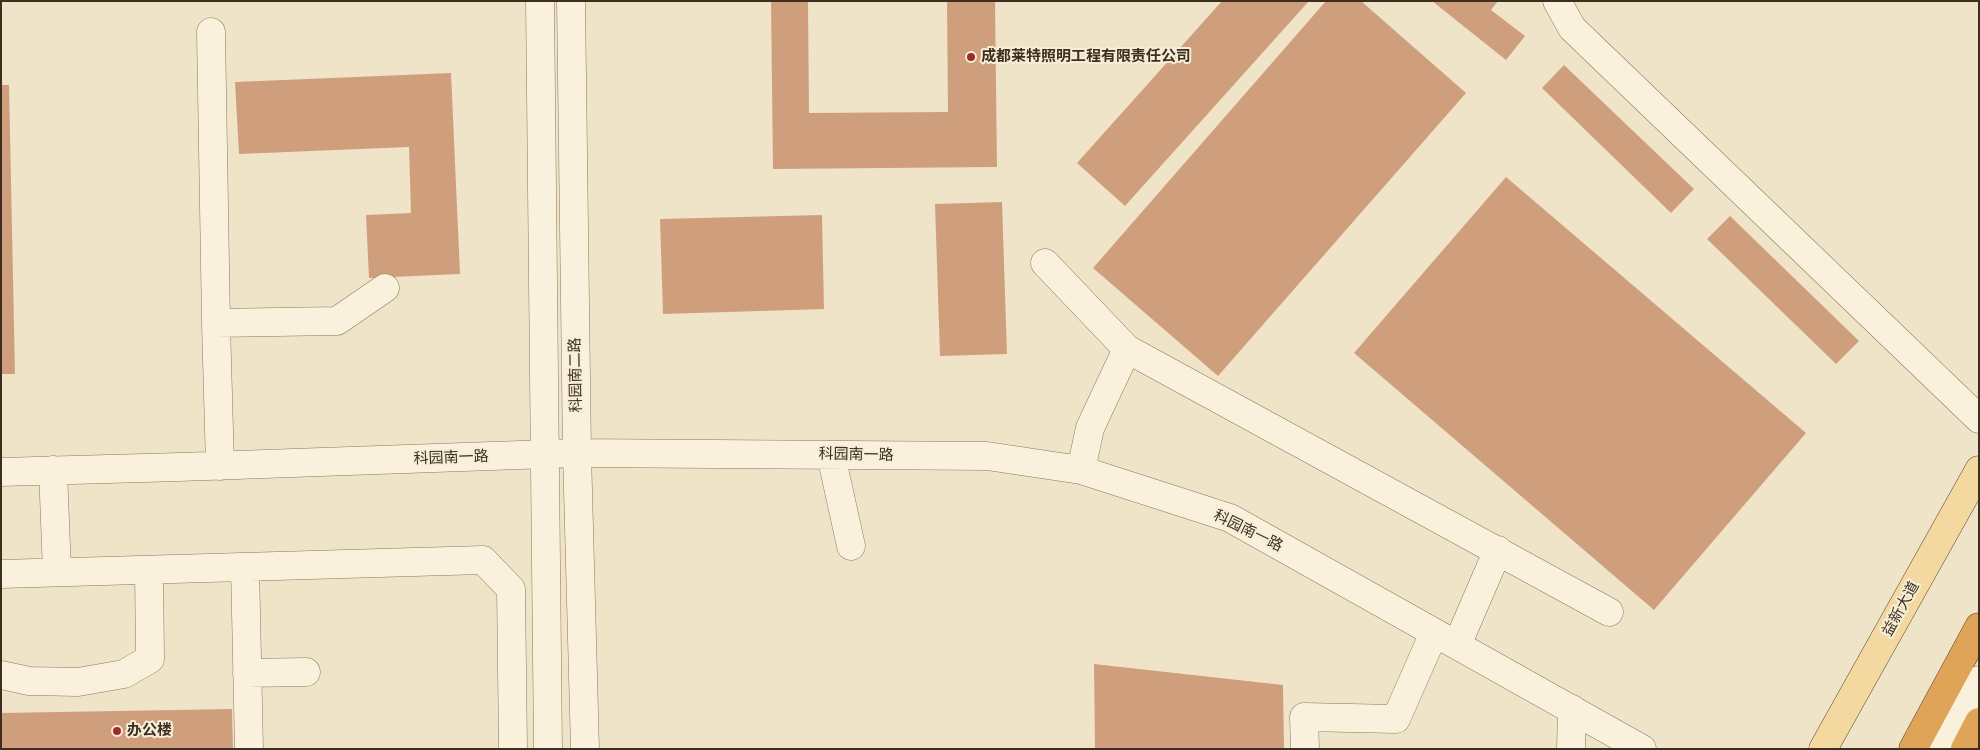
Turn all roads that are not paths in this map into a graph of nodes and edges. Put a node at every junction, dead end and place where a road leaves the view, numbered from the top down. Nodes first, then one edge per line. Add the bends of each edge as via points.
1 (540, 1) edge
2 (571, 1) edge
3 (1557, 1) edge
4 (211, 32) dead end
5 (1045, 263) dead end
6 (385, 288) dead end
7 (216, 323) junction
8 (1127, 349) junction
9 (1979, 419) edge
10 (577, 453) junction
11 (545, 454) junction
12 (831, 455) junction
13 (220, 466) junction
14 (53, 470) junction
15 (1081, 470) junction
16 (1979, 470) edge
17 (1, 472) edge
18 (851, 546) dead end
19 (1498, 550) junction
20 (245, 567) junction
21 (149, 570) junction
22 (57, 572) junction
23 (1, 574) edge
24 (1609, 612) dead end
25 (1979, 627) edge
26 (1446, 639) junction
27 (247, 672) junction
28 (306, 672) dead end
29 (1, 675) edge
30 (1979, 680) edge
31 (1572, 709) junction
32 (1979, 722) edge
33 (249, 749) edge
34 (513, 749) edge
35 (548, 749) edge
36 (585, 749) edge
37 (1305, 749) edge
38 (1571, 749) edge
39 (1642, 749) edge
40 (1823, 749) edge
41 (1912, 749) edge
42 (1941, 749) edge
43 (1965, 749) edge

1 - 11 street
2 - 10 street, 科园南二路
3 - 9 street via 1572,28
4 - 7 street
5 - 8 street
6 - 7 street via 337,321
7 - 13 street
8 - 15 street via 1090,428
8 - 19 street
10 - 11 street, 科园南一路
10 - 12 street, 科园南一路
10 - 36 street, 科园南二路
11 - 13 street, 科园南一路
11 - 35 street
12 - 15 street, 科园南一路 via 987,456
12 - 18 street
13 - 14 street, 科园南一路
14 - 17 street, 科园南一路
14 - 22 street
15 - 26 street, 科园南一路 via 1230,518
16 - 40 main road, 益新大道
19 - 24 street
19 - 26 street
20 - 21 street
20 - 27 street
20 - 34 street via 483,560 511,589
21 - 22 street
21 - 29 street via 150,659 124,674 78,682 29,681
22 - 23 street
25 - 41 highway
26 - 31 street, 科园南一路
26 - 37 street via 1396,720 1304,717
27 - 28 street
27 - 33 street
30 - 42 street
31 - 38 street
31 - 39 street, 科园南一路
32 - 43 highway

